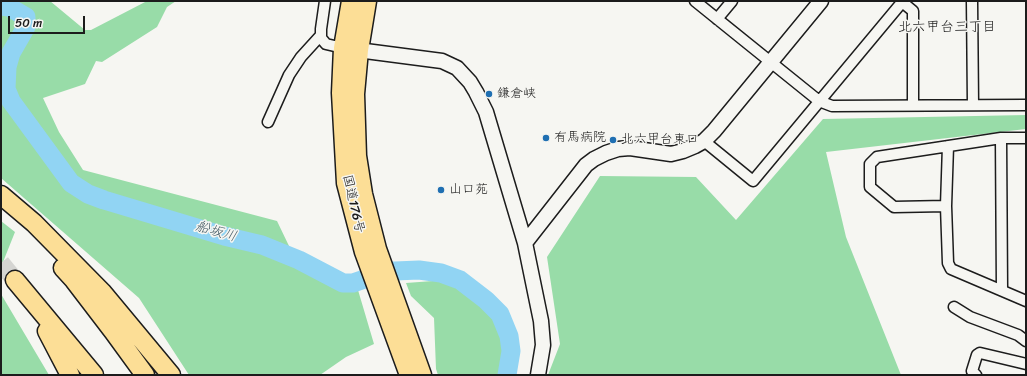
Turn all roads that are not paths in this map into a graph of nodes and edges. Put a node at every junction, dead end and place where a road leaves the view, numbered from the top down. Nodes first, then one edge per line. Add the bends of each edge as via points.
1 (324, 1) edge
2 (351, 1) edge
3 (367, 1) edge
4 (695, 1) edge
5 (732, 1) edge
6 (821, 1) edge
7 (903, 1) edge
8 (972, 1) edge
9 (717, 19) junction
10 (321, 35) junction
11 (351, 49) junction
12 (771, 62) junction
13 (819, 101) junction
14 (913, 105) junction
15 (973, 105) junction
16 (1026, 105) edge
17 (268, 122) dead end
18 (1001, 138) junction
19 (1026, 138) edge
20 (704, 141) junction
21 (948, 146) junction
22 (1, 195) edge
23 (1, 205) edge
24 (946, 206) junction
25 (525, 243) junction
26 (14, 280) tunnel mouth
27 (1002, 290) junction
28 (384, 291) junction
29 (30, 300) junction
30 (1026, 301) edge
31 (954, 307) dead end
32 (1026, 341) edge
33 (1026, 364) edge
34 (70, 375) edge
35 (94, 375) edge
36 (145, 375) edge
37 (171, 375) edge
38 (409, 375) edge
39 (422, 375) edge
40 (538, 375) edge
41 (976, 375) edge

1 - 10 street
2 - 11 highway, 国道176号
3 - 11 highway, 国道176号
4 - 9 street
5 - 9 street
6 - 12 street
7 - 13 street
7 - 14 street via 913,11
8 - 15 street
9 - 12 street
10 - 11 street via 326,44
10 - 17 street via 289,75
11 - 25 street via 442,61 457,68 470,82 486,112
11 - 28 highway, 国道176号 via 341,93 346,184
12 - 13 street
12 - 20 street
13 - 14 street via 832,106
13 - 20 street via 752,182
14 - 15 street
15 - 16 street
18 - 19 street
18 - 21 street
18 - 27 street
20 - 25 street via 683,152 671,154 624,149 606,152 586,165
21 - 24 street
21 - 24 street via 877,156 870,164 870,187 894,207
22 - 37 highway via 34,223 102,292
23 - 36 highway via 74,280
24 - 27 street via 948,263 951,269
25 - 40 street via 541,321 543,345
26 - 29 highway
27 - 30 street
28 - 38 highway, 国道176号
28 - 39 highway, 国道176号
29 - 34 highway
29 - 35 highway
31 - 32 street via 970,317
33 - 41 street via 980,353 972,371

